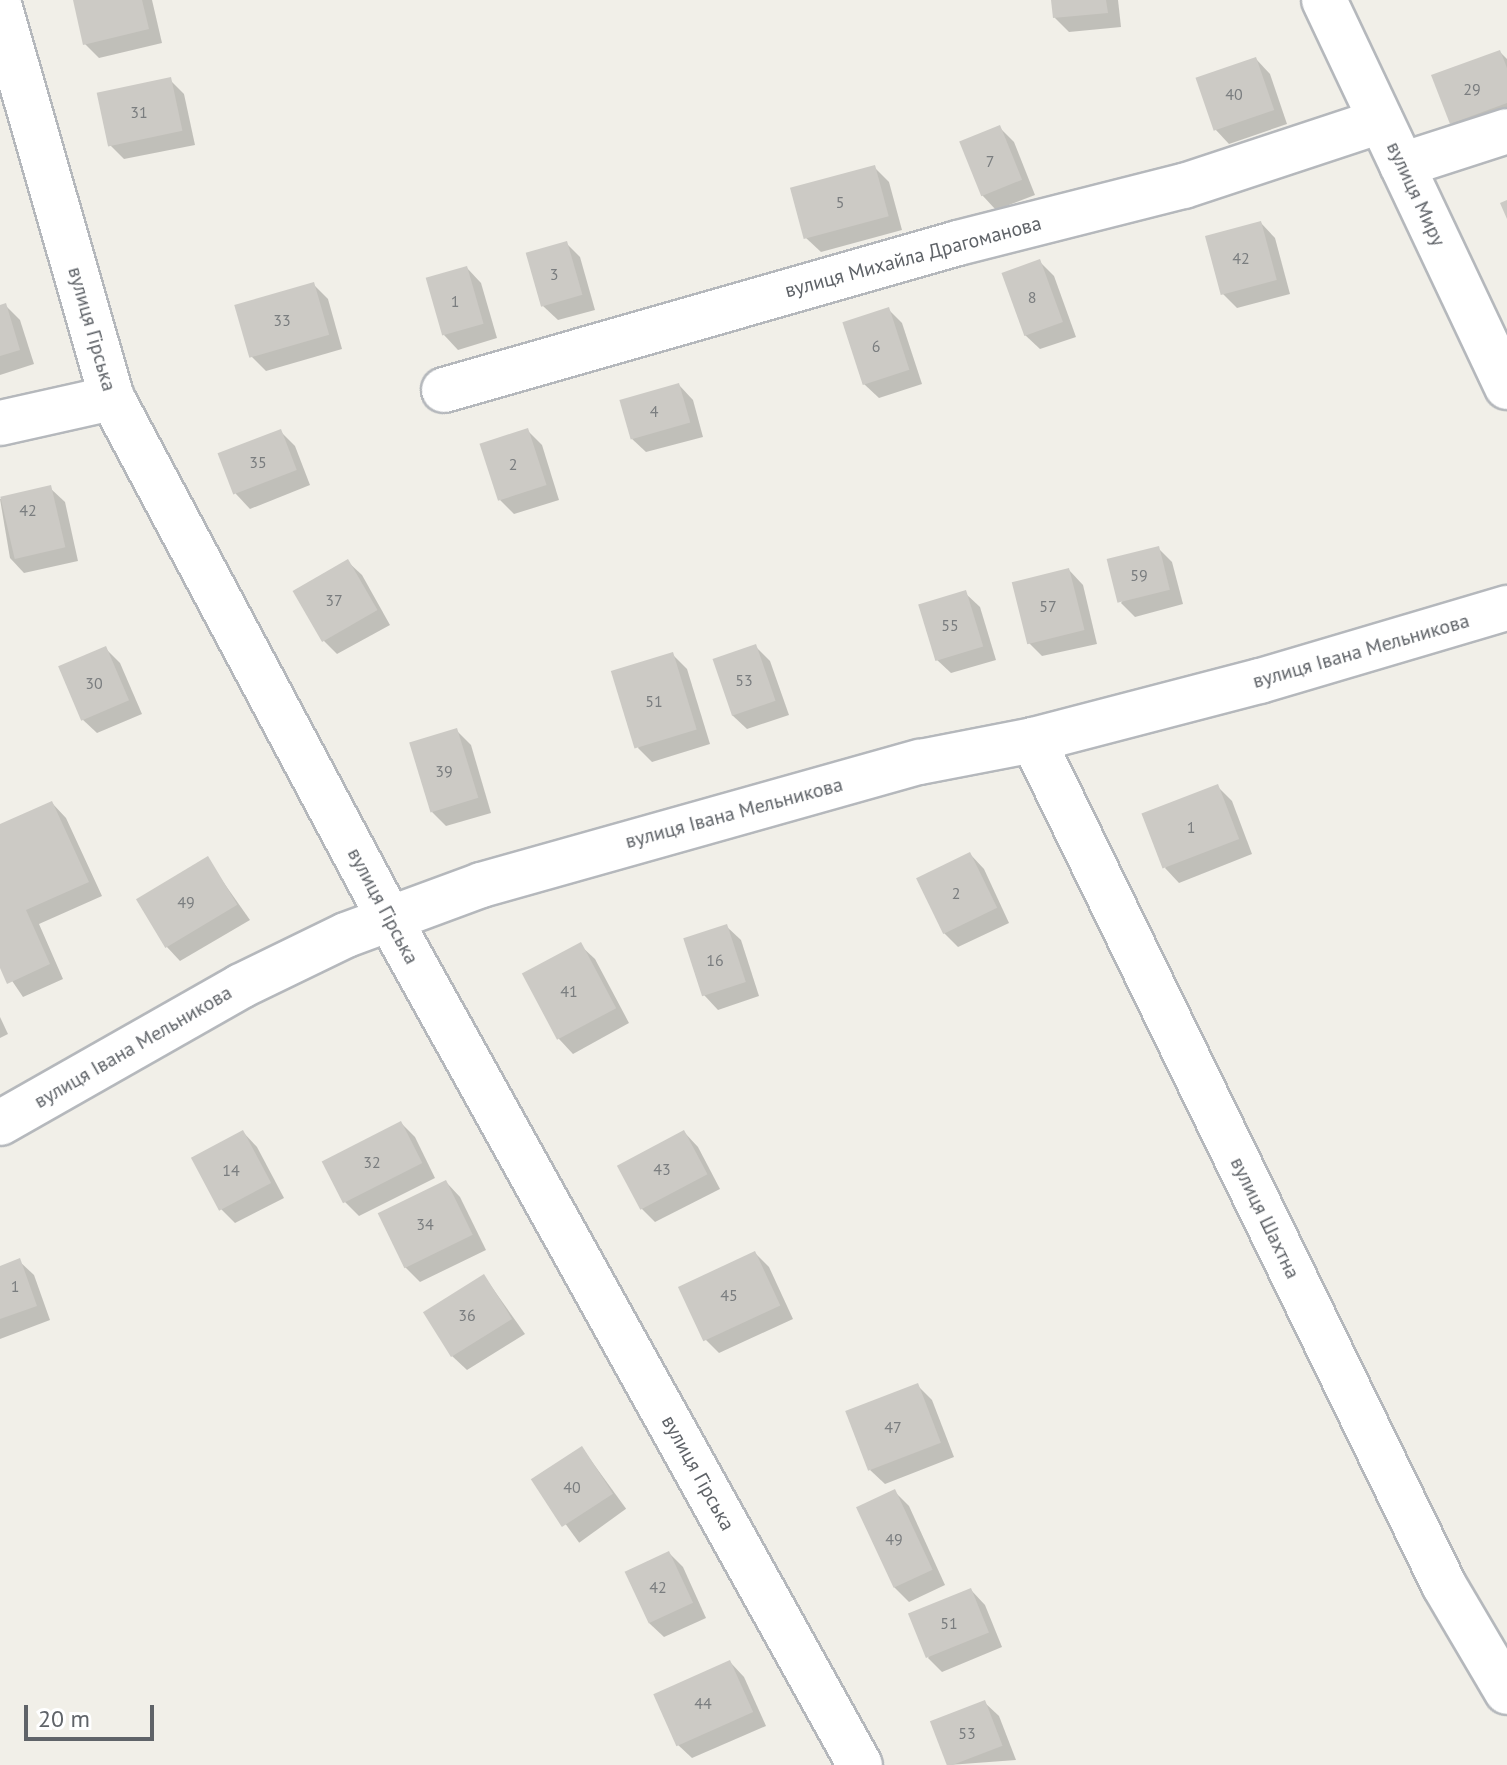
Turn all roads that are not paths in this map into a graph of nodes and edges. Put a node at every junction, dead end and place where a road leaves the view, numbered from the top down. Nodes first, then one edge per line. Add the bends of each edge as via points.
1 (1324, 0) edge
2 (0, 8) edge
3 (1381, 121) junction
4 (1507, 131) edge
5 (1402, 165) junction
6 (1507, 387) edge
7 (444, 390) dead end
8 (112, 398) junction
9 (0, 423) edge
10 (1507, 608) edge
11 (1033, 740) junction
12 (390, 920) junction
13 (0, 1123) edge
14 (1507, 1692) edge
15 (860, 1765) edge

1 - 3 street, вулиця Миру
2 - 8 street, вулиця Гірська
3 - 5 street, вулиця Миру
3 - 7 street, вулиця Михайла Драгоманова via 1184,186 958,243
4 - 5 street
5 - 6 street, вулиця Миру
8 - 9 street
8 - 12 street, вулиця Гірська
10 - 11 street, вулиця Івана Мельникова
11 - 12 street, вулиця Івана Мельникова via 920,762 648,836 481,885
11 - 14 street, вулиця Шахтна via 1444,1585
12 - 13 street, вулиця Івана Мельникова via 241,986
12 - 15 street, вулиця Гірська

